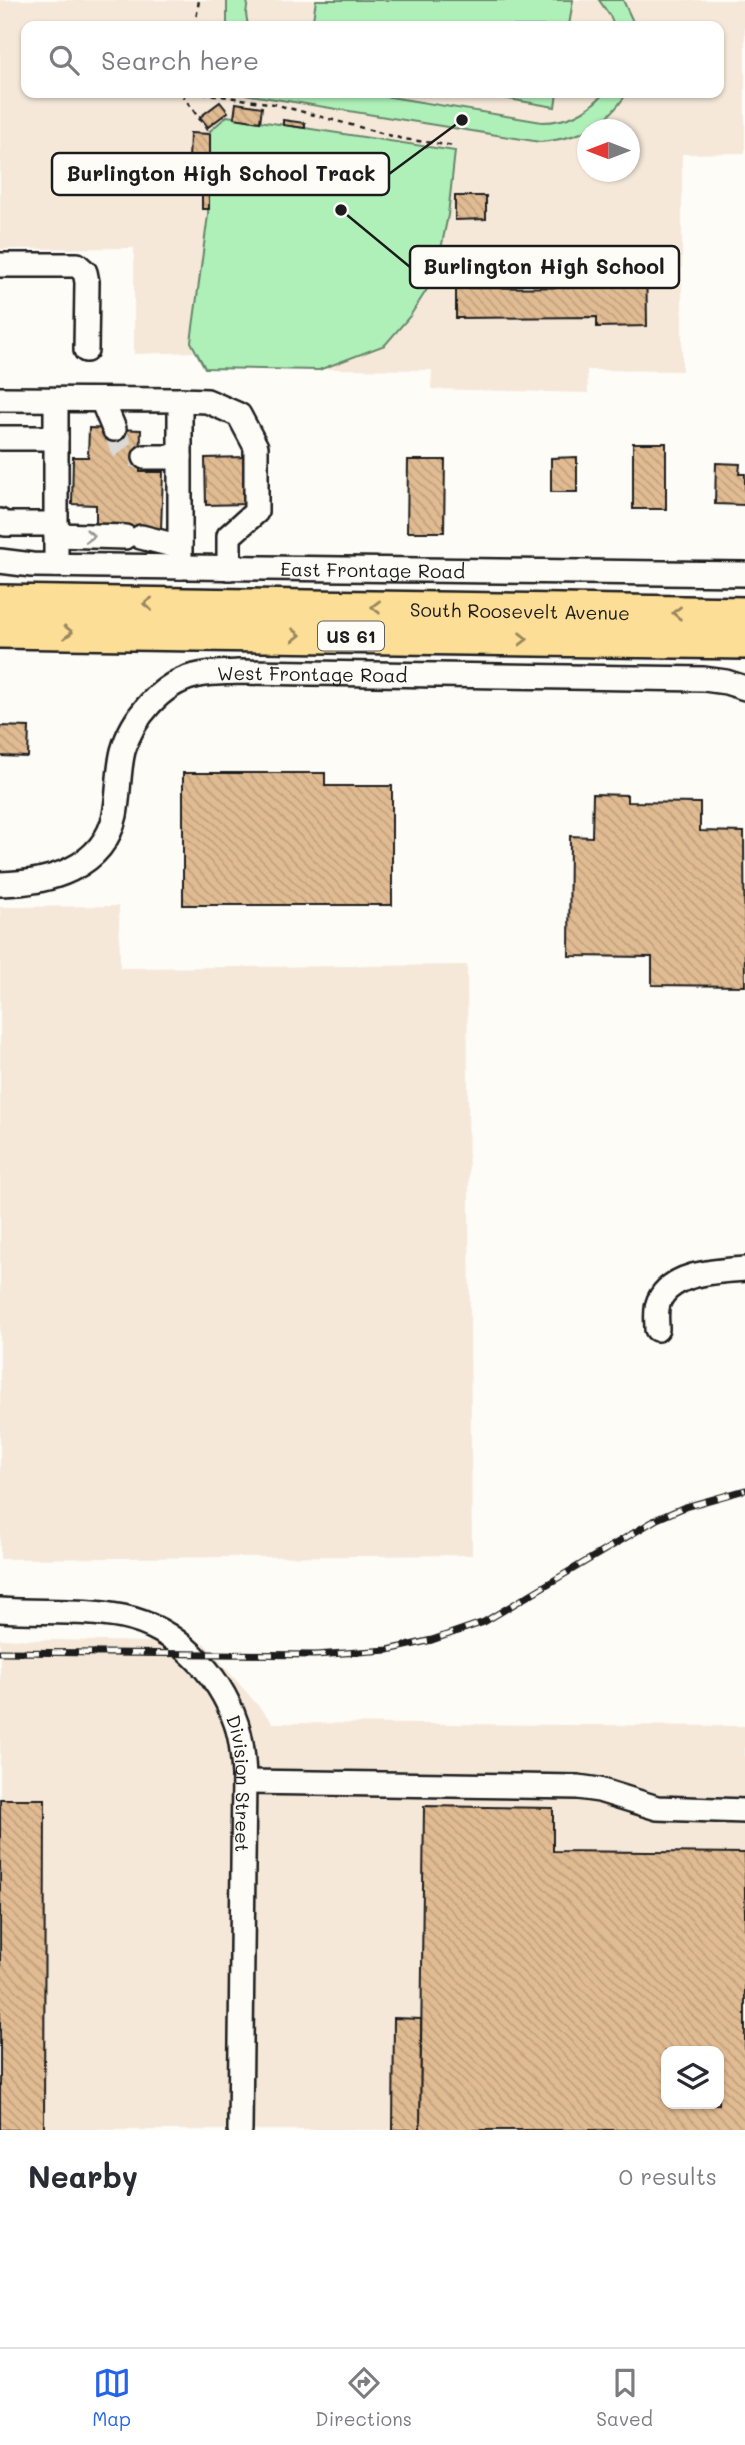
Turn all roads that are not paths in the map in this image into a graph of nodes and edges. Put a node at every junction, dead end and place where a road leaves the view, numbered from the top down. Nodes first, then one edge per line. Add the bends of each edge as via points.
1 (0, 265) edge
2 (86, 350) dead end
3 (0, 399) edge
4 (56, 400) junction
5 (102, 400) junction
6 (180, 400) junction
7 (114, 429) tunnel mouth
8 (0, 438) edge
9 (56, 438) junction
10 (145, 457) tunnel mouth
11 (180, 457) junction
12 (0, 521) edge
13 (56, 530) junction
14 (180, 556) junction
15 (0, 561) edge
16 (56, 565) junction
17 (229, 568) junction
18 (745, 574) edge
19 (0, 603) edge
20 (745, 614) edge
21 (0, 631) edge
22 (745, 640) edge
23 (745, 688) edge
24 (0, 884) edge
25 (745, 1269) edge
26 (657, 1329) dead end
27 (0, 1611) edge
28 (244, 1782) junction
29 (745, 1811) edge
30 (240, 2130) edge

1 - 2 street via 78,265 87,282
3 - 4 street
4 - 5 street
4 - 9 street
5 - 6 street
5 - 7 street
6 - 11 street
6 - 17 street via 207,401 239,415 256,447 256,512 229,536
8 - 9 street
9 - 13 street
10 - 11 street
11 - 14 street
12 - 13 street
13 -> 14 street via 169,544
13 - 16 street
14 - 16 street, East Frontage Road
14 - 17 street, East Frontage Road
15 - 16 street, East Frontage Road
17 - 18 street, East Frontage Road
20 -> 19 highway, South Roosevelt Avenue / US 61
21 -> 22 highway, South Roosevelt Avenue / US 61
23 - 24 street, West Frontage Road via 704,680 238,672 196,676 159,696 135,724 121,761 114,818 93,854 53,878
25 - 26 street via 698,1275 667,1290 657,1309
27 - 28 street, Division Street via 114,1616 169,1636 204,1667 228,1704 241,1743
28 - 29 street via 578,1787 657,1808
28 - 30 street, Division Street

